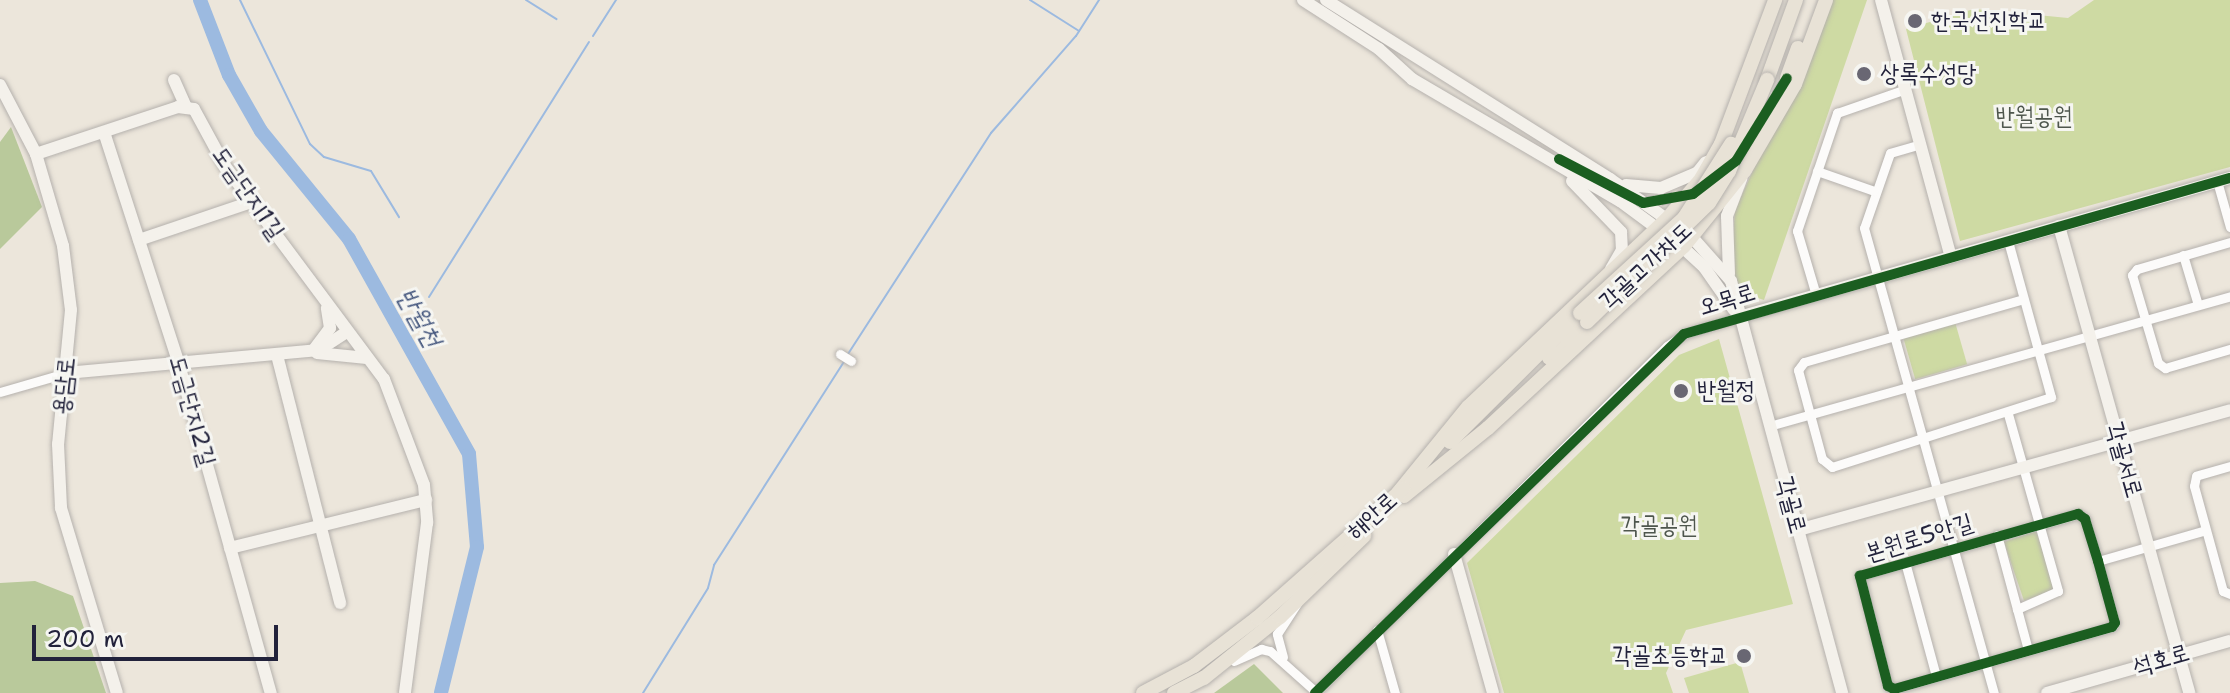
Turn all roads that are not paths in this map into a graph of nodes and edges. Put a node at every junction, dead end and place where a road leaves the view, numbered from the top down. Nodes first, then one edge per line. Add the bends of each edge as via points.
1 (1303, 0) edge
2 (1326, 0) edge
3 (1775, 0) edge
4 (1786, 0) edge
5 (1796, 0) edge
6 (1817, 0) edge
7 (1826, 0) edge
8 (1881, 0) edge
9 (1787, 78) tunnel mouth
10 (1762, 79) junction
11 (174, 80) dead end
12 (0, 85) edge
13 (1906, 89) junction
14 (186, 107) junction
15 (104, 132) junction
16 (1721, 144) junction
17 (1921, 144) junction
18 (36, 154) junction
19 (1559, 163) junction
20 (1745, 170) junction
21 (1817, 171) junction
22 (2230, 178) edge
23 (1610, 179) junction
24 (2217, 181) junction
25 (1874, 191) junction
26 (251, 202) junction
27 (1661, 224) junction
28 (2059, 226) junction
29 (2230, 227) edge
30 (139, 240) junction
31 (1688, 241) junction
32 (2008, 241) junction
33 (2230, 242) edge
34 (1640, 244) junction
35 (2183, 255) junction
36 (1951, 257) junction
37 (1661, 267) junction
38 (1609, 272) junction
39 (1878, 278) junction
40 (1731, 281) junction
41 (1816, 295) junction
42 (2230, 296) edge
43 (2023, 299) junction
44 (327, 305) junction
45 (2198, 305) junction
46 (1584, 317) joint
47 (1739, 317) junction
48 (2144, 318) junction
49 (347, 332) junction
50 (2089, 334) junction
51 (1894, 337) junction
52 (2037, 348) junction
53 (2230, 349) edge
54 (307, 351) junction
55 (840, 354) dead end
56 (277, 355) junction
57 (367, 358) junction
58 (178, 361) junction
59 (851, 361) dead end
60 (66, 373) junction
61 (1908, 385) junction
62 (0, 392) edge
63 (2230, 410) edge
64 (2008, 414) junction
65 (1810, 415) junction
66 (1769, 426) junction
67 (1923, 439) junction
68 (2119, 441) junction
69 (2230, 466) edge
70 (2023, 468) junction
71 (1938, 492) junction
72 (1400, 495) junction
73 (426, 500) junction
74 (2039, 524) junction
75 (321, 525) junction
76 (1798, 530) junction
77 (2206, 530) junction
78 (1997, 535) junction
79 (2148, 546) junction
80 (230, 548) junction
81 (1953, 549) junction
82 (1454, 554) junction
83 (2098, 561) junction
84 (1905, 562) junction
85 (2230, 594) edge
86 (1299, 599) junction
87 (340, 603) dead end
88 (2017, 609) junction
89 (1377, 630) junction
90 (2230, 641) edge
91 (2028, 650) junction
92 (2179, 655) junction
93 (1285, 660) junction
94 (1985, 663) junction
95 (1210, 673) junction
96 (1936, 676) junction
97 (2088, 687) edge
98 (1315, 692) edge
99 (117, 693) edge
100 (271, 693) edge
101 (405, 693) edge
102 (1143, 693) edge
103 (1174, 693) edge
104 (1395, 693) edge
105 (1493, 693) edge
106 (1842, 693) edge
107 (1994, 693) edge
108 (2047, 693) edge
109 (2189, 693) edge

1 - 19 main road via 1379,49 1412,79
2 - 23 main road
3 - 16 main road
4 - 10 main road
5 - 10 main road
6 - 9 main road
7 - 20 main road via 1795,84
8 - 13 main road
10 - 46 main road, 각골고가차도, bridge via 1729,171 1709,203
11 - 14 main road, 도금단지1길
12 - 18 main road, 용담로
13 - 17 main road
13 - 21 street via 1842,108
14 - 15 main road
14 - 26 main road, 도금단지1길 via 201,117 219,157
15 - 18 main road
15 - 30 main road, 도금단지2길
16 - 23 main road via 1697,173 1661,188 1642,190
16 - 27 main road via 1701,179
17 - 25 street via 1890,153
17 - 36 main road
18 - 60 main road, 용담로 via 68,274
19 - 27 main road
19 - 38 main road via 1621,232 1622,250
20 - 31 main road
20 - 40 main road via 1727,216
21 - 25 street
21 - 41 street via 1797,231
22 - 24 main road, 오목로
23 - 27 main road
24 - 28 main road, 오목로
24 - 29 street
25 - 39 street via 1864,228
26 - 30 main road
26 - 44 main road, 도금단지1길
27 - 31 main road
27 - 34 main road
28 - 32 main road, 오목로
28 - 50 main road, 각골서로
30 - 58 main road, 도금단지2길
31 - 37 main road
31 - 40 main road, 각골로
31 - 47 main road, 각골로
32 - 36 main road, 오목로
32 - 43 street
33 - 35 street
34 - 37 main road via 1654,239 1666,243 1669,253
34 - 38 main road
35 - 45 street
35 - 48 street via 2132,275
36 - 39 main road, 오목로
37 - 72 main road via 1488,428
38 - 72 main road via 1468,407
39 - 41 main road, 오목로
39 - 51 street
40 - 47 main road, 각골로
41 - 47 main road, 오목로
42 - 45 street
43 - 51 street
43 - 52 street
44 - 49 main road, 도금단지1길
44 - 54 main road via 330,328
45 - 48 street
46 - 72 main road, 해안로
47 - 66 main road, 각골로
47 - 82 street, 오목로 via 1684,334 1667,346
48 - 50 street
48 - 53 street via 2158,363 2165,368
49 - 54 main road
49 - 57 main road, 도금단지1길
50 - 52 street
50 - 68 main road, 각골서로
51 - 61 street
51 - 65 street via 1804,362 1798,370
52 - 61 street
52 - 64 street via 2051,397
54 - 56 main road
54 - 57 main road
55 - 59 street
56 - 58 main road
56 - 75 main road
57 - 73 main road, 도금단지1길 via 384,379
58 - 60 main road
58 - 80 main road, 도금단지2길
60 - 62 street
60 - 99 main road, 용담로 via 57,469 61,508
61 - 65 street
61 - 67 street
63 - 68 main road
64 - 67 street
64 - 70 street
65 - 66 street
65 - 67 street via 1822,459 1832,467
66 - 76 main road, 각골로
67 - 71 street
68 - 70 main road
68 - 79 main road, 각골서로
69 - 77 street via 2196,476
70 - 71 main road
70 - 74 street
71 - 76 main road
71 - 81 street
72 - 86 main road, 해안로
72 - 102 main road, 해안로 via 1257,618 1194,666
73 - 75 main road
73 - 101 main road, 도금단지1길 via 424,556
74 - 78 street, 본원로5안길
74 - 83 street, 본원로5안길 via 2078,514 2085,519
74 - 88 street via 2058,591
75 - 80 main road
75 - 87 main road
76 - 106 main road, 각골로
77 - 79 street
77 - 85 street via 2223,591
78 - 81 street, 본원로5안길
78 - 88 street, 본원로5안길
79 - 83 street
79 - 92 main road, 각골서로
80 - 100 main road, 도금단지2길
81 - 84 street, 본원로5안길
81 - 94 street
82 - 89 street, 오목로
82 - 105 main road
83 - 91 street, 본원로5안길 via 2115,623
84 - 96 street, 본원로5안길
84 - 96 street, 본원로5안길 via 1860,576 1858,582 1888,686
86 - 93 street via 1277,634
86 - 95 main road, 해안로
88 - 91 street, 본원로5안길
89 - 98 street, 오목로
89 - 104 street
90 - 92 main road, 석호로
91 - 94 street, 본원로5안길
92 - 97 main road, 석호로
92 - 109 main road, 각골서로
93 - 95 street via 1261,649
93 - 98 street
94 - 96 street, 본원로5안길
94 - 107 street
95 - 103 main road, 해안로
97 - 108 main road, 석호로

